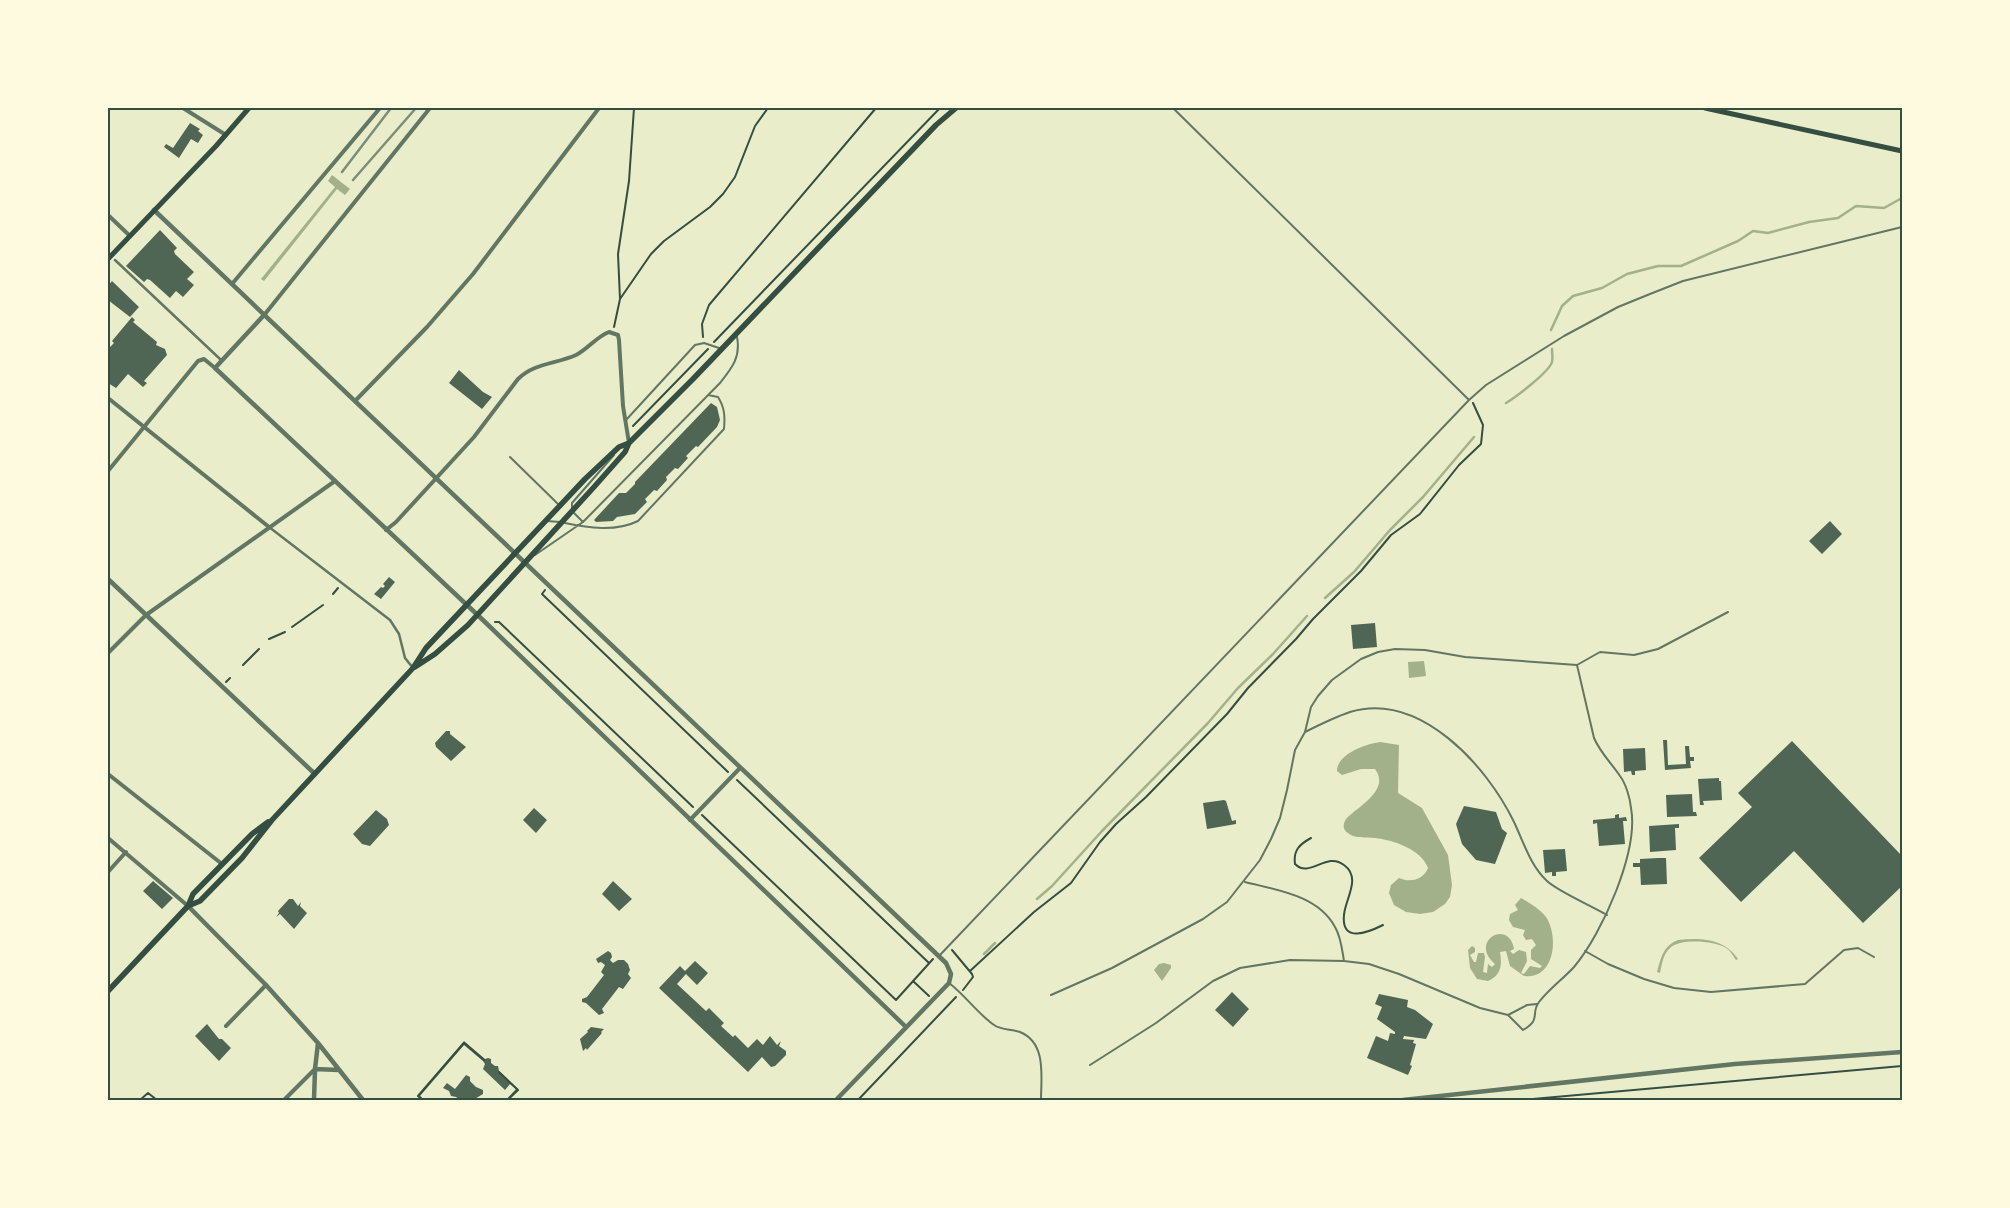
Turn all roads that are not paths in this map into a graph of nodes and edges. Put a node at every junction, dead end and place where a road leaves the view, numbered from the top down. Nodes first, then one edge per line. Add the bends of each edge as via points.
1 (183, 108) edge
2 (249, 108) edge
3 (380, 108) edge
4 (430, 108) edge
5 (599, 108) edge
6 (956, 108) edge
7 (1173, 108) edge
8 (1705, 108) edge
9 (226, 135) junction
10 (1902, 151) edge
11 (154, 210) junction
12 (108, 215) edge
13 (1902, 227) edge
14 (130, 236) junction
15 (108, 259) edge
16 (115, 260) dead end
17 (232, 284) junction
18 (265, 314) junction
19 (736, 334) junction
20 (722, 349) junction
21 (220, 359) dead end
22 (215, 368) junction
23 (708, 396) junction
24 (108, 398) edge
25 (356, 400) junction
26 (1469, 400) junction
27 (625, 421) junction
28 (143, 428) junction
29 (629, 443) junction
30 (620, 447) junction
31 (510, 456) dead end
32 (108, 472) edge
33 (437, 478) junction
34 (335, 480) junction
35 (560, 506) junction
36 (572, 510) junction
37 (546, 521) junction
38 (561, 522) junction
39 (583, 522) junction
40 (577, 526) junction
41 (269, 527) junction
42 (386, 530) junction
43 (516, 553) junction
44 (525, 562) junction
45 (108, 579) edge
46 (466, 605) junction
47 (1728, 612) dead end
48 (146, 615) junction
49 (481, 619) junction
50 (108, 653) edge
51 (1577, 665) junction
52 (413, 668) junction
53 (1305, 732) junction
54 (740, 768) junction
55 (108, 774) edge
56 (315, 774) junction
57 (272, 820) junction
58 (690, 820) junction
59 (108, 838) edge
60 (126, 852) junction
61 (222, 864) junction
62 (108, 872) edge
63 (1245, 882) junction
64 (188, 906) junction
65 (1607, 915) junction
66 (1585, 951) junction
67 (937, 957) junction
68 (1874, 957) dead end
69 (1344, 961) junction
70 (949, 983) junction
71 (266, 986) junction
72 (108, 990) edge
73 (1051, 996) dead end
74 (1537, 1004) junction
75 (1508, 1015) junction
76 (226, 1026) dead end
77 (906, 1027) junction
78 (318, 1043) junction
79 (1902, 1052) edge
80 (1090, 1065) dead end
81 (314, 1069) junction
82 (339, 1070) junction
83 (284, 1100) edge
84 (314, 1100) edge
85 (363, 1100) edge
86 (836, 1100) edge
87 (1041, 1100) edge
88 (1404, 1100) edge

1 - 9 street
2 - 9 main road
3 - 17 street
4 - 18 street
5 - 25 street via 472,274 427,327
6 - 19 main road
7 - 26 lane
8 - 10 main road
9 - 11 main road
11 - 14 main road
11 - 17 street
12 - 14 street
13 - 26 lane via 1683,281 1650,294 1564,336 1486,385
14 - 15 main road
16 - 21 street
17 - 18 street
18 - 22 street
18 - 25 street
19 - 20 main road
19 - 23 lane via 735,365
20 - 27 lane via 712,344 694,345
20 - 29 main road
22 - 28 street via 201,359
22 - 34 street
23 - 39 lane
23 - 40 lane via 718,397 723,406 724,429 638,521 631,525 604,528
24 - 28 street
25 - 33 street
26 - 67 lane
27 - 29 street
27 - 33 street via 619,340 613,332 604,334 576,354 526,372
28 - 32 street
28 - 41 street
29 - 30 main road
29 - 36 main road via 625,452
30 - 35 main road
30 - 36 lane via 572,502
31 - 35 lane
33 - 42 street
33 - 43 street
34 - 41 street
34 - 42 street
35 - 37 main road
36 - 38 main road
36 - 39 lane
37 - 38 lane
37 - 43 main road
38 - 40 lane
38 - 44 main road
39 - 40 lane
40 - 44 lane
41 - 48 street
41 - 52 street via 390,620 399,634 405,658
42 - 46 street
43 - 44 street
43 - 46 main road
44 - 49 main road
44 - 54 street
45 - 48 street
46 - 49 street
46 - 52 main road via 426,648
47 - 51 lane via 1658,650 1634,655 1600,652
48 - 50 street
48 - 56 street
49 - 52 main road
49 - 58 street
51 - 53 lane via 1465,657 1425,650 1378,652 1361,659 1332,680 1311,707
51 - 65 lane via 1594,738 1622,778 1632,809 1630,849
52 - 56 main road
53 - 63 lane via 1295,750 1274,832
53 - 65 lane via 1351,712 1376,709 1399,712 1426,723 1456,743 1483,772 1514,822 1525,851 1548,882
54 - 58 street
54 - 67 street
55 - 61 street
56 - 57 main road
57 - 61 main road via 252,834
57 - 64 main road via 242,858 200,901
58 - 77 street
59 - 60 street
60 - 62 street
60 - 64 street
61 - 64 main road via 193,894
63 - 69 lane via 1308,901 1322,910 1337,930
63 - 73 lane via 1227,902 1203,919 1112,968
64 - 71 street
64 - 72 main road
65 - 66 lane
66 - 68 lane via 1644,980 1674,988 1711,992 1805,984 1844,950 1858,948
66 - 74 lane via 1575,966
67 - 70 street via 949,967
69 - 75 lane via 1370,964 1480,1008
69 - 80 lane via 1290,960 1240,968 1213,981
70 - 77 street
70 - 87 lane via 995,1026 1018,1031 1031,1040 1041,1062
71 - 76 street
71 - 78 street
74 - 75 lane
74 - 75 lane via 1533,1023 1523,1030
77 - 86 street
78 - 81 street
78 - 82 street
79 - 88 street via 1735,1064
81 - 82 street
81 - 83 street
81 - 84 street
82 - 85 street

